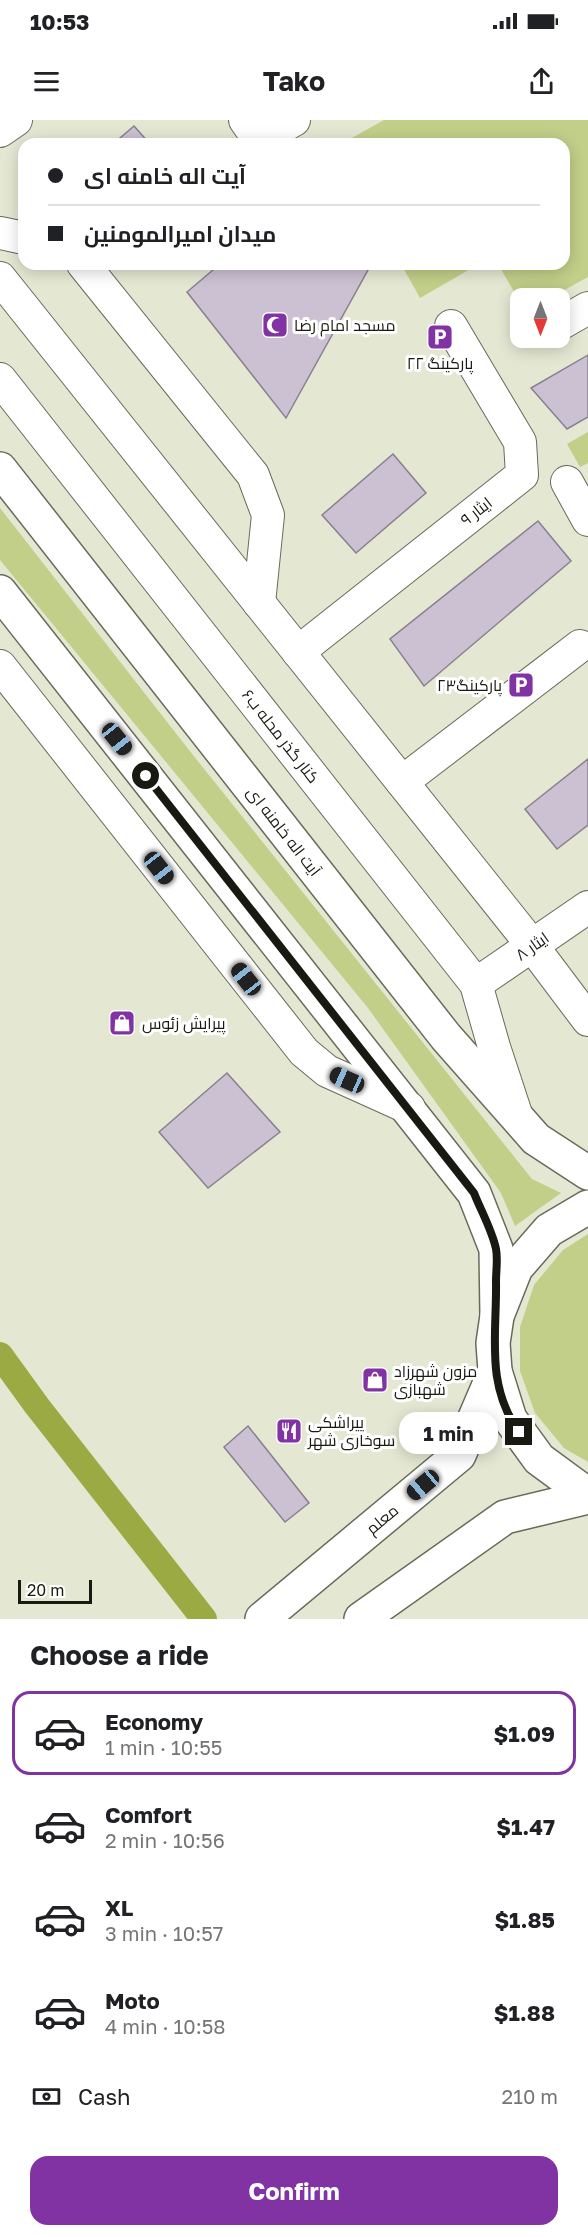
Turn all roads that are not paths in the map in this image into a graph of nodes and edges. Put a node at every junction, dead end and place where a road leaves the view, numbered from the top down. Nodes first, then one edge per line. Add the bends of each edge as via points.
1 (15, 120) edge
2 (294, 120) edge
3 (252, 130) edge
4 (0, 131) edge
5 (0, 233) edge
6 (18, 237) edge
7 (88, 270) edge
8 (0, 278) edge
9 (588, 308) edge
10 (570, 318) edge
11 (451, 326) dead end
12 (0, 380) edge
13 (0, 469) edge
14 (567, 482) dead end
15 (586, 514) edge
16 (0, 592) edge
17 (259, 603) junction
18 (580, 646) dead end
19 (298, 652) junction
20 (0, 666) edge
21 (402, 782) junction
22 (588, 907) edge
23 (532, 946) junction
24 (476, 984) junction
25 (588, 1020) edge
26 (409, 1108) junction
27 (517, 1117) junction
28 (588, 1173) edge
29 (588, 1207) edge
30 (497, 1316) junction
31 (495, 1371) junction
32 (588, 1496) edge
33 (270, 1612) edge
34 (361, 1619) edge

1 - 4 street
2 - 3 street
5 - 6 street
7 - 17 street via 253,474 268,515
8 - 17 street
9 - 10 street
11 - 19 street, ایثار ۹ via 520,442 522,475
12 - 24 street, کنار گذر محله ب۶
13 - 27 main road, آیت اله خامنه ای via 446,1037
14 - 15 street
16 - 26 main road
17 - 19 street
18 - 21 street
19 - 21 street
20 - 26 street via 304,1052 327,1071
21 - 23 street
22 - 23 street, ایثار ۸
23 - 24 street, ایثار ۸
23 - 25 street
24 - 27 street, کنار گذر محله ب۶
26 - 30 main road via 474,1193 496,1249
27 - 28 main road, آیت اله خامنه ای via 537,1139
29 - 30 main road via 549,1230 516,1268
30 - 31 main road via 493,1343
31 - 32 main road via 510,1419 539,1459
31 - 33 main road, معلم via 459,1455
32 - 34 main road via 505,1517

